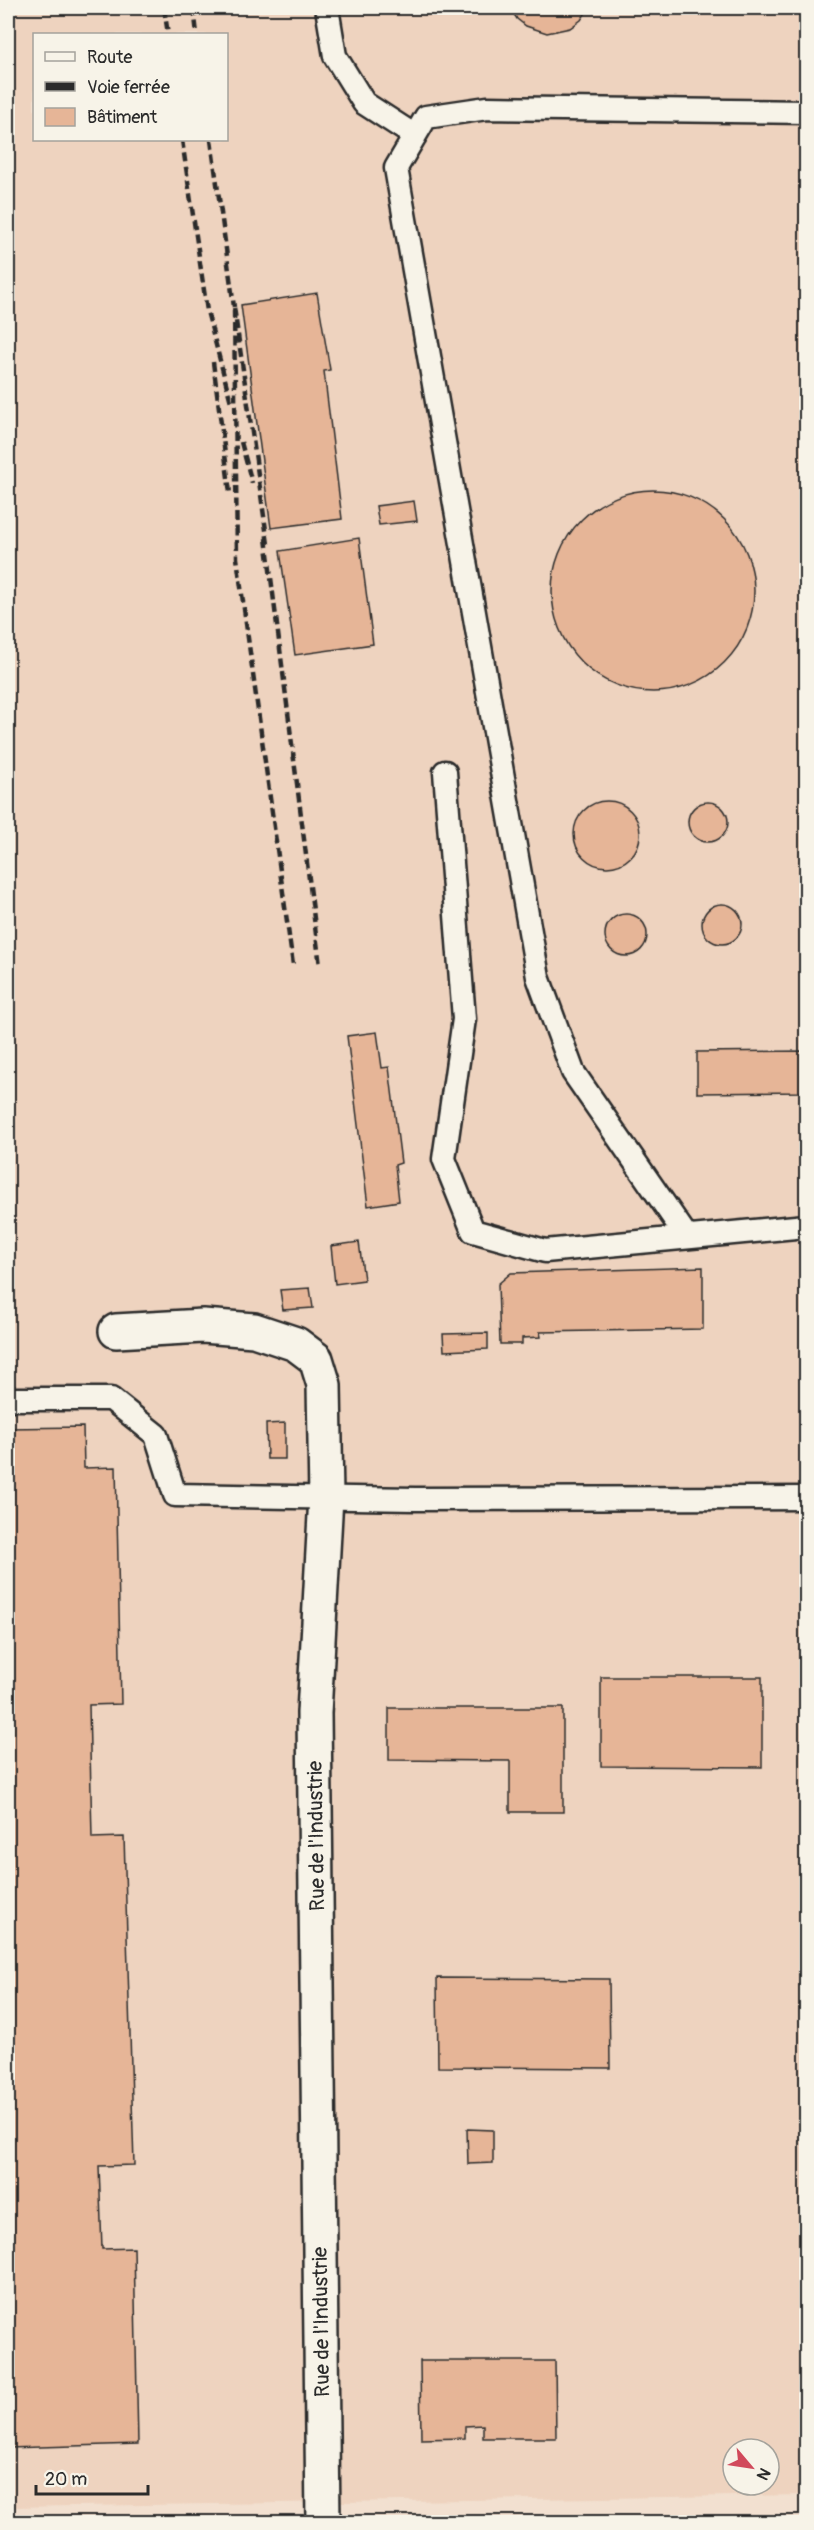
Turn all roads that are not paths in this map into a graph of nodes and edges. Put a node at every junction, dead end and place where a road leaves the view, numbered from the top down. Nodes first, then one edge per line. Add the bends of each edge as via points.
1 (327, 8) edge
2 (807, 112) edge
3 (415, 136) junction
4 (446, 772) dead end
5 (807, 1226) edge
6 (687, 1237) junction
7 (116, 1331) dead end
8 (8, 1399) edge
9 (326, 1497) junction
10 (807, 1498) edge
11 (322, 2523) edge

1 - 3 lane via 335,56 364,103
2 - 3 lane via 487,108 426,117
3 - 6 lane via 396,168 538,977 573,1072
4 - 6 lane via 464,1019 444,1159 473,1231 544,1251
5 - 6 lane
7 - 9 street, Rue de l'Industrie via 203,1326 254,1330 296,1344 316,1359 324,1385
8 - 9 lane via 111,1399 156,1435 175,1495
9 - 10 lane
9 - 11 street, Rue de l'Industrie via 315,1713

